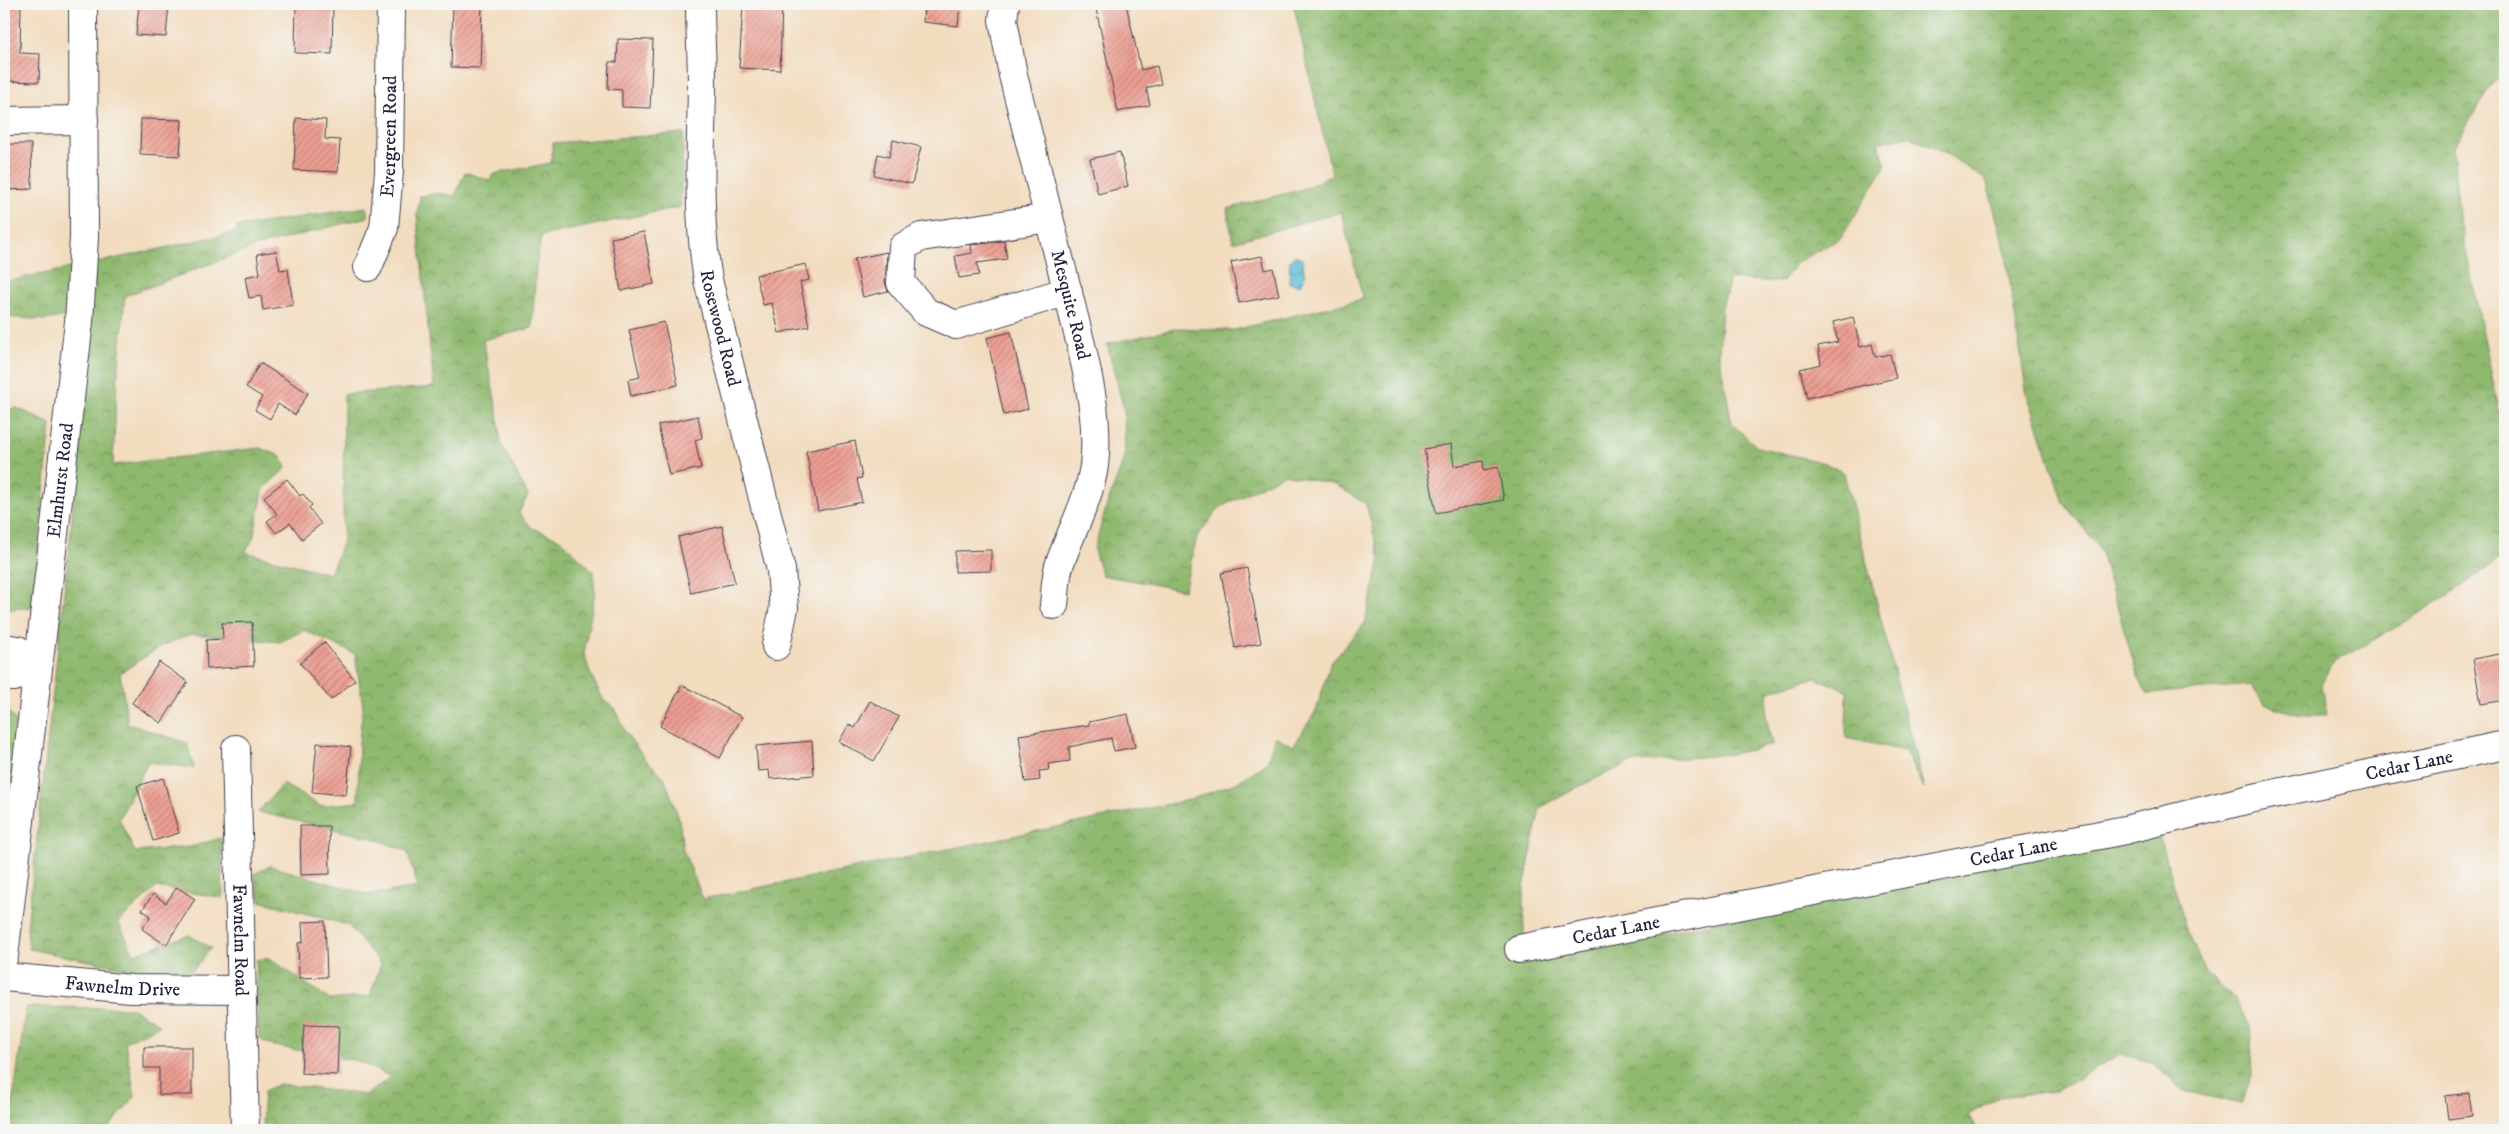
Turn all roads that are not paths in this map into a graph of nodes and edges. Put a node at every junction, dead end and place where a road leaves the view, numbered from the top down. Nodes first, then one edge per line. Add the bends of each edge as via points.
1 (83, 4) edge
2 (391, 4) edge
3 (700, 4) edge
4 (1005, 4) edge
5 (84, 120) junction
6 (4, 121) edge
7 (1049, 218) junction
8 (368, 267) dead end
9 (1068, 291) junction
10 (1054, 605) dead end
11 (776, 646) dead end
12 (4, 648) edge
13 (38, 666) junction
14 (4, 676) edge
15 (2505, 745) edge
16 (236, 749) dead end
17 (1518, 950) dead end
18 (4, 956) edge
19 (4, 976) edge
20 (242, 990) junction
21 (245, 1130) edge

1 - 5 street, Elmhurst Road
2 - 8 street, Evergreen Road via 388,181 384,228
3 - 11 street, Rosewood Road via 702,245 708,280 782,570 784,608
4 - 7 street, Mesquite Road via 1004,20 1013,75
5 - 6 street
5 - 13 street, Elmhurst Road via 84,238 78,322
7 - 9 street, Mesquite Road
7 - 9 street via 920,237 903,247 901,283 926,312 956,325
9 - 10 street, Mesquite Road via 1090,386 1096,428 1094,466 1085,499 1059,565
12 - 13 street via 18,650
13 - 14 street via 14,677
13 - 18 street, Elmhurst Road
15 - 17 street, Cedar Lane via 2254,798 2125,830
16 - 20 street, Fawnelm Road
19 - 20 street, Fawnelm Drive via 131,989
20 - 21 street, Fawnelm Road

